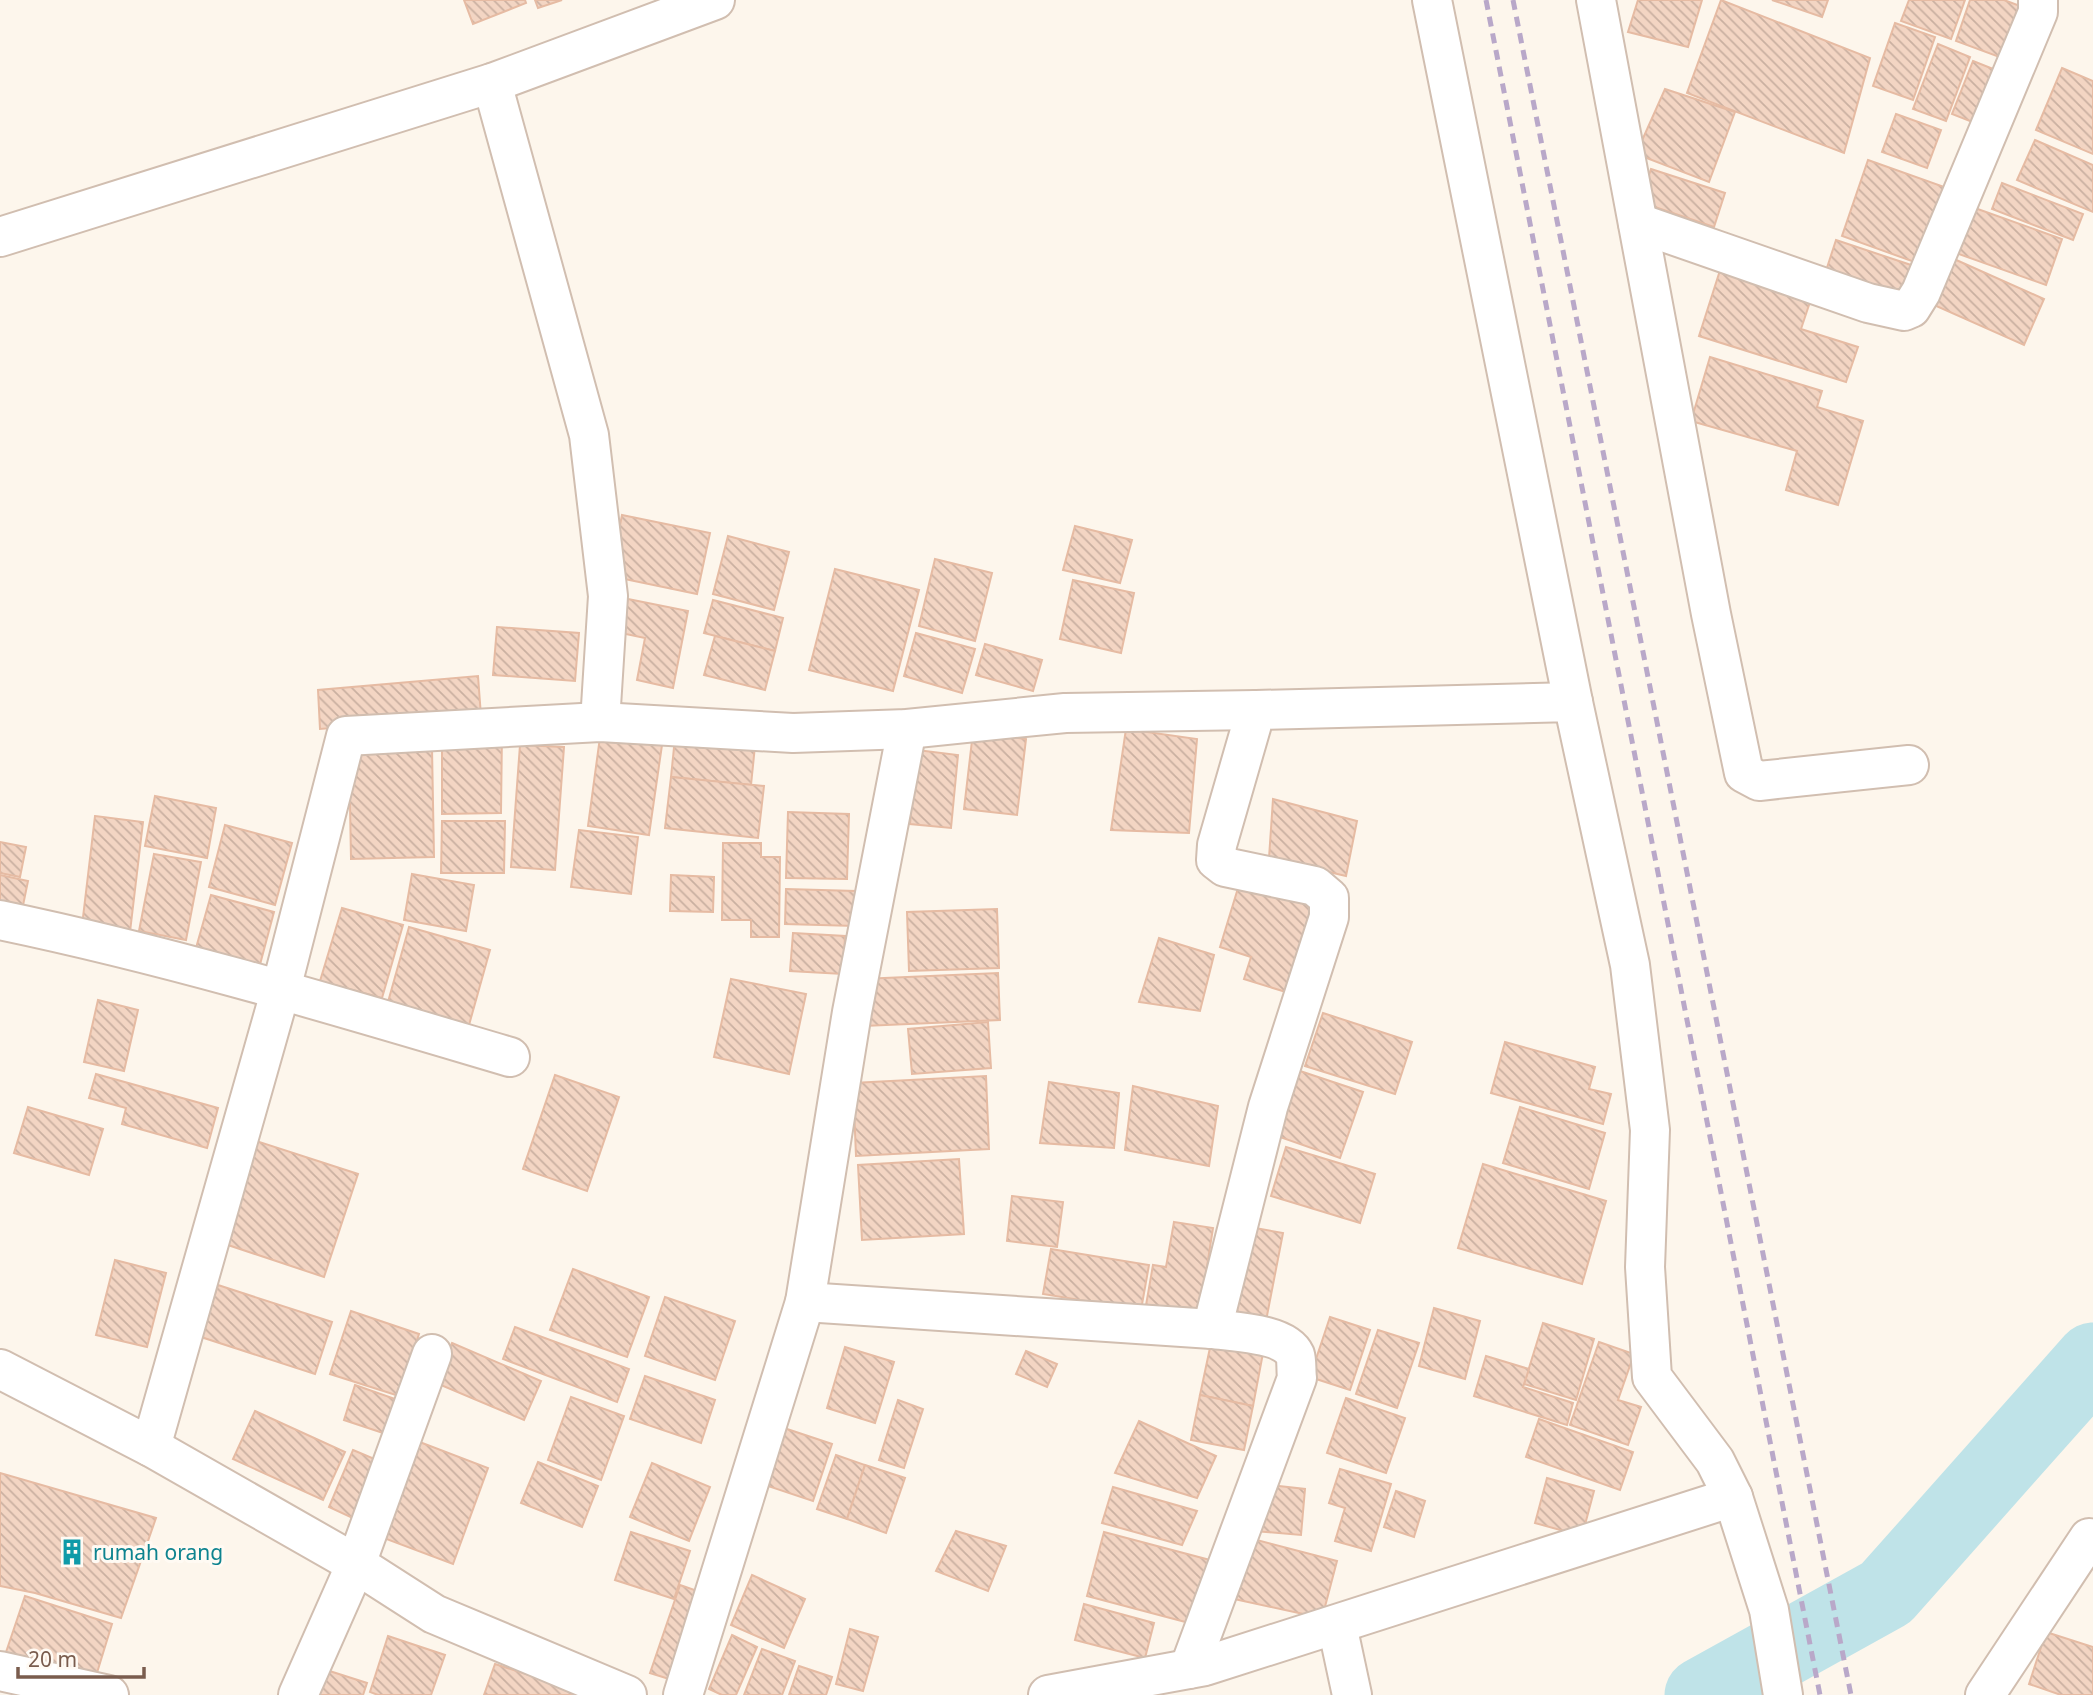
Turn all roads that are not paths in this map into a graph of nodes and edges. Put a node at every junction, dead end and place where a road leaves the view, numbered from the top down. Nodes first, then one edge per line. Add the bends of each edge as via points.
1 (715, 0) edge
2 (1432, 0) edge
3 (1596, 0) edge
4 (2038, 0) edge
5 (492, 83) junction
6 (1638, 223) junction
7 (0, 237) edge
8 (1573, 702) junction
9 (1256, 710) junction
10 (600, 722) junction
11 (907, 729) junction
12 (1909, 765) dead end
13 (0, 920) edge
14 (281, 989) junction
15 (510, 1057) dead end
16 (805, 1301) junction
17 (1212, 1329) junction
18 (432, 1354) dead end
19 (0, 1369) edge
20 (151, 1447) junction
21 (1733, 1497) junction
22 (2091, 1537) edge
23 (356, 1564) junction
24 (1339, 1633) junction
25 (1189, 1670) junction
26 (0, 1671) edge
27 (109, 1695) edge
28 (298, 1695) edge
29 (628, 1695) edge
30 (683, 1695) edge
31 (1048, 1695) edge
32 (1352, 1695) edge
33 (1783, 1695) edge
34 (1985, 1695) edge

1 - 5 street
2 - 8 street
3 - 6 street
4 - 6 street via 2033,25 1911,308 1904,311 1868,303
5 - 7 street
5 - 10 street via 590,435 608,596
6 - 12 street via 1744,773 1759,781
8 - 9 street
8 - 21 street via 1630,965 1650,1130 1645,1267 1652,1377 1715,1461
9 - 11 street via 1065,713
9 - 17 street via 1216,860 1224,867 1315,886 1329,898 1329,917 1268,1107
10 - 11 street via 793,733
10 - 14 street via 346,736
11 - 16 street via 852,1012
13 - 14 street
14 - 15 street
14 - 20 street
16 - 17 street
16 - 30 street
17 - 25 street via 1269,1337 1284,1344 1295,1354 1297,1378
18 - 23 street
19 - 20 street
20 - 23 street
21 - 24 street
21 - 33 street via 1769,1610
22 - 34 street
23 - 28 street
23 - 29 street via 434,1614
24 - 25 street
24 - 32 street
25 - 31 street
26 - 27 street

